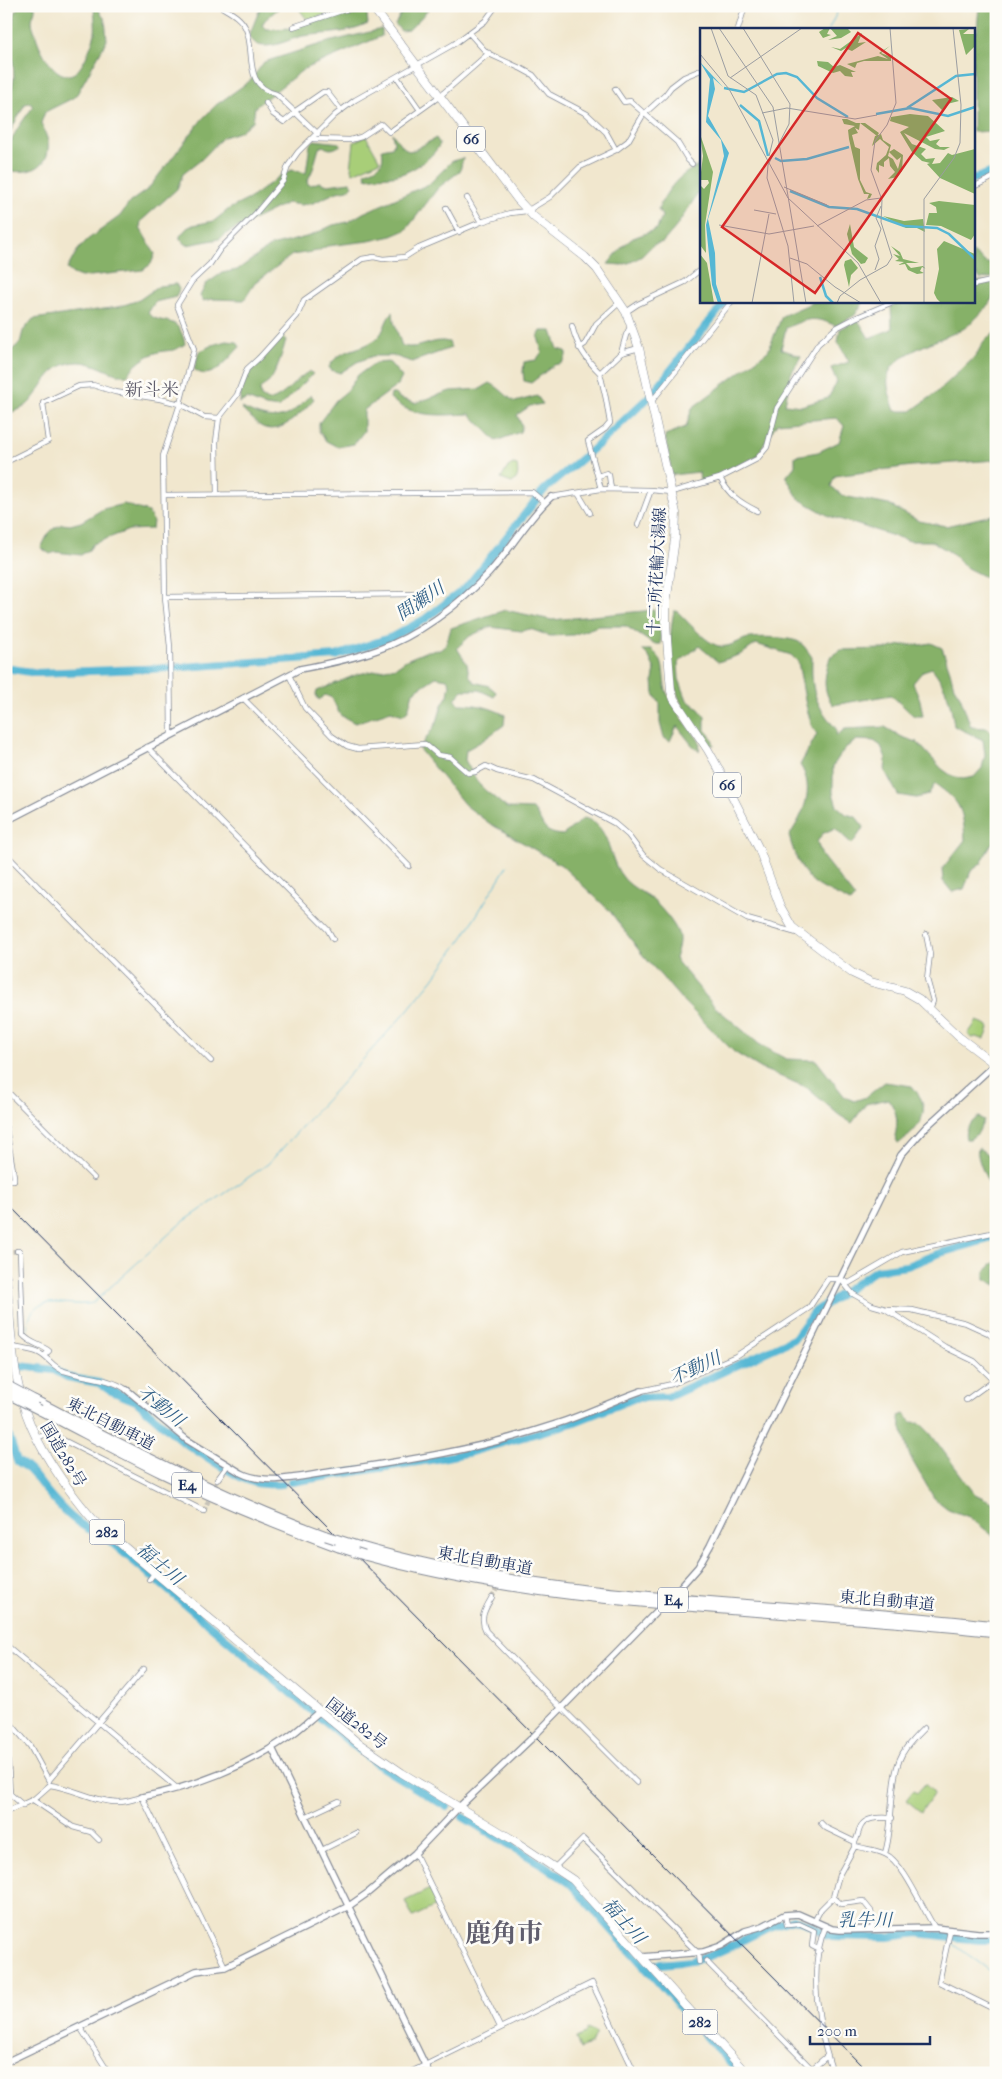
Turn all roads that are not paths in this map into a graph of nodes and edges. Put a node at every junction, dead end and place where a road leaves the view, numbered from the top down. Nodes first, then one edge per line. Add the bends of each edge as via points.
1 (11, 6) edge
2 (220, 6) edge
3 (496, 6) edge
4 (746, 6) edge
5 (374, 7) edge
6 (349, 8) edge
7 (6, 14) edge
8 (293, 27) dead end
9 (738, 28) edge
10 (469, 33) junction
11 (489, 54) junction
12 (418, 66) junction
13 (700, 70) edge
14 (398, 77) junction
15 (615, 89) dead end
16 (440, 96) junction
17 (266, 103) dead end
18 (341, 110) junction
19 (420, 110) junction
20 (294, 112) junction
21 (644, 114) junction
22 (318, 134) junction
23 (312, 139) junction
24 (616, 150) junction
25 (692, 164) dead end
26 (996, 176) edge
27 (974, 187) edge
28 (467, 198) dead end
29 (446, 208) dead end
30 (527, 211) junction
31 (481, 222) junction
32 (459, 232) junction
33 (700, 270) edge
34 (996, 280) edge
35 (974, 285) edge
36 (620, 302) junction
37 (731, 302) edge
38 (894, 302) edge
39 (626, 312) junction
40 (572, 326) dead end
41 (631, 326) junction
42 (579, 348) junction
43 (639, 348) junction
44 (622, 353) junction
45 (600, 373) junction
46 (652, 400) junction
47 (180, 404) junction
48 (219, 418) junction
49 (6, 462) edge
50 (598, 476) junction
51 (720, 478) junction
52 (601, 488) junction
53 (611, 489) junction
54 (651, 490) junction
55 (672, 492) junction
56 (578, 493) junction
57 (164, 495) junction
58 (217, 495) junction
59 (551, 497) joint
60 (544, 502) junction
61 (756, 511) dead end
62 (590, 513) dead end
63 (638, 525) dead end
64 (418, 594) dead end
65 (165, 597) junction
66 (289, 675) junction
67 (243, 698) junction
68 (171, 735) junction
69 (147, 747) junction
70 (6, 821) edge
71 (6, 854) edge
72 (409, 866) dead end
73 (800, 934) junction
74 (926, 934) dead end
75 (333, 939) dead end
76 (930, 1009) junction
77 (211, 1061) dead end
78 (995, 1064) edge
79 (6, 1090) edge
80 (6, 1128) edge
81 (94, 1178) dead end
82 (6, 1180) edge
83 (996, 1232) edge
84 (17, 1251) dead end
85 (6, 1276) edge
86 (840, 1279) junction
87 (886, 1309) junction
88 (996, 1340) edge
89 (9, 1346) edge
90 (44, 1356) junction
91 (995, 1380) edge
92 (6, 1385) edge
93 (127, 1390) joint
94 (640, 1391) joint
95 (6, 1393) edge
96 (966, 1400) dead end
97 (37, 1438) junction
98 (228, 1465) junction
99 (217, 1480) tunnel mouth
100 (204, 1511) dead end
101 (464, 1558) dead end
102 (155, 1572) junction
103 (504, 1572) dead end
104 (149, 1580) dead end
105 (675, 1593) dead end
106 (492, 1597) tunnel mouth
107 (658, 1610) dead end
108 (996, 1626) edge
109 (996, 1632) edge
110 (8, 1646) edge
111 (6, 1653) edge
112 (144, 1669) dead end
113 (559, 1706) dead end
114 (564, 1710) dead end
115 (320, 1711) junction
116 (6, 1718) edge
117 (98, 1721) junction
118 (924, 1728) dead end
119 (272, 1748) junction
120 (6, 1759) edge
121 (49, 1782) junction
122 (637, 1783) dead end
123 (179, 1790) junction
124 (142, 1797) junction
125 (33, 1800) junction
126 (339, 1801) dead end
127 (23, 1805) junction
128 (458, 1808) junction
129 (6, 1812) edge
130 (305, 1817) junction
131 (892, 1818) junction
132 (821, 1823) dead end
133 (356, 1833) dead end
134 (99, 1840) dead end
135 (855, 1844) junction
136 (322, 1850) junction
137 (416, 1853) junction
138 (885, 1854) junction
139 (555, 1867) junction
140 (833, 1897) junction
141 (349, 1906) junction
142 (785, 1916) junction
143 (815, 1920) junction
144 (826, 1926) junction
145 (935, 1928) junction
146 (873, 1930) junction
147 (950, 1931) junction
148 (996, 1933) edge
149 (820, 1950) junction
150 (698, 1954) junction
151 (644, 1959) junction
152 (706, 1961) dead end
153 (699, 1962) dead end
154 (225, 1967) junction
155 (996, 2010) edge
156 (80, 2027) junction
157 (500, 2027) junction
158 (827, 2056) junction
159 (6, 2062) edge
160 (425, 2065) junction
161 (109, 2073) edge
162 (409, 2073) edge
163 (429, 2073) edge
164 (635, 2073) edge
165 (746, 2073) edge
166 (833, 2073) edge

1 - 7 street
2 - 20 street via 235,14 246,29 251,67 261,86 276,94
3 - 10 street
4 - 9 street
5 - 6 street
5 - 12 main road, 十二所花輪大湯線 / 66
6 - 8 street
10 - 11 street
10 - 12 street
11 - 16 street
11 - 24 street via 533,75 549,94 587,114 606,132
12 - 14 street
12 - 16 main road, 十二所花輪大湯線 / 66
13 - 21 street via 677,81
14 - 18 street
14 - 19 street
15 - 21 street via 624,102 630,101
16 - 19 street
16 - 30 main road, 十二所花輪大湯線 / 66
17 - 20 street via 284,122
18 - 20 street via 327,92 323,92
18 - 22 street
19 - 23 street via 389,132 381,124 350,140
20 - 22 street
21 - 24 street via 628,141
21 - 25 street via 677,142
22 - 23 street
23 - 47 street via 288,166 283,181 192,281 177,304 194,349
24 - 30 street via 580,167 550,197
26 - 27 street
28 - 31 street
29 - 32 street
30 - 31 street
30 - 36 main road, 十二所花輪大湯線 / 66 via 585,257
31 - 32 street
32 - 48 street via 418,248 405,257 362,259 304,300 298,316 246,369 237,396
33 - 39 street via 685,282
34 - 35 street
36 - 39 main road, 十二所花輪大湯線 / 66
36 - 42 street via 596,324 585,344
37 - 46 street
38 - 51 street via 836,328 818,344 777,408 767,447 757,459
39 - 41 main road, 十二所花輪大湯線 / 66
40 - 42 street
41 - 43 main road, 十二所花輪大湯線 / 66
41 - 44 street
42 - 45 street
43 - 44 street
43 - 46 main road, 十二所花輪大湯線 / 66
44 - 45 street
45 - 50 street via 610,423 588,441
46 - 55 main road, 十二所花輪大湯線 / 66
47 - 48 street via 204,417
47 - 49 street via 93,385 79,386 43,404 48,441
47 - 57 street via 163,456
48 - 58 street
50 - 52 street
50 - 53 street via 607,473
51 - 55 street
51 - 61 street via 734,498
52 - 53 street
52 - 56 street
53 - 54 street
54 - 55 street
54 - 63 street
55 - 73 main road, 十二所花輪大湯線 / 66 via 676,533 667,591 666,626 671,691 717,766 759,849 780,906
56 - 59 street
56 - 62 street
57 - 58 street
57 - 65 street
58 - 60 street via 532,492
59 - 60 street
60 - 66 street via 488,574 450,609 411,635 378,650 300,669
64 - 65 street
65 - 68 street via 170,653
66 - 67 street
66 - 73 street via 305,708 336,740 347,746 358,749 425,744 438,755 450,757 468,773 486,766 534,780 614,824 660,869 705,896 747,919
67 - 68 street
67 - 72 street
68 - 69 street
69 - 70 street
69 - 75 street via 328,930
71 - 77 street
73 - 76 main road, 十二所花輪大湯線 / 66 via 852,973 905,991
74 - 76 street via 930,954 927,979 933,1001
76 - 78 main road, 十二所花輪大湯線 / 66 via 959,1037
78 - 86 street via 926,1126 901,1155
79 - 81 street
80 - 82 street via 14,1180
83 - 86 street via 902,1252 849,1284
84 - 90 street via 20,1251 23,1335 29,1342 49,1351
85 - 89 main road, 282
86 - 87 street via 853,1294
86 - 94 street via 828,1278 809,1308 736,1356 672,1384
86 - 105 street via 710,1546 698,1567
87 - 88 street via 912,1310 966,1323
87 - 91 street via 945,1347 974,1361
89 - 90 street
89 - 97 main road, 国道282号 / 282 via 21,1397
90 - 93 street via 63,1371 121,1385
91 - 96 street
92 - 108 highway, 東北自動車道 / E4, bridge via 200,1484 259,1510 326,1536 406,1560 567,1589
93 - 98 street via 187,1440
94 - 98 street via 554,1425 453,1452 268,1479 250,1478
95 - 109 highway, 東北自動車道 / E4, bridge via 216,1498 364,1556 461,1579 566,1596
97 - 100 street via 49,1433
97 - 102 main road, 国道282号 / 282 via 97,1524
98 - 99 street
101 - 103 street via 505,1567
102 - 104 street
102 - 115 main road, 国道282号 / 282
106 - 113 street via 482,1623 486,1631
107 - 128 street, bridge
110 - 111 street
110 - 117 street
112 - 117 street
114 - 122 street
115 - 119 street
115 - 128 main road, 国道282号 / 282 via 383,1761
116 - 121 street via 30,1746
117 - 121 street
117 - 123 street
118 - 131 street via 905,1748 896,1771
119 - 123 street
119 - 130 street
120 - 127 street via 10,1794
121 - 124 street via 111,1802
121 - 125 street
123 - 124 street
124 - 154 street
125 - 127 street
125 - 134 street via 73,1827 91,1832
126 - 130 street
127 - 129 street
128 - 137 street
128 - 139 main road, 国道282号 / 282
130 - 136 street
131 - 135 street via 865,1822
131 - 138 street
132 - 135 street
133 - 136 street
135 - 138 street
135 - 140 street via 839,1876
136 - 141 street
137 - 141 street
137 - 157 street
138 - 145 street via 893,1860 921,1900
139 - 150 street via 583,1839
139 - 151 main road, 国道282号 / 282 via 583,1890
140 - 143 street
140 - 146 street via 841,1904 864,1901 870,1911
141 - 154 street
141 - 160 street
142 - 143 street via 798,1914
142 - 149 street via 788,1925 800,1924 814,1931 812,1946
142 - 150 street
143 - 144 street
144 - 146 street via 845,1931
144 - 149 street
145 - 146 street
145 - 147 street
147 - 148 street
147 - 155 street via 939,1982
149 - 158 street via 817,1994
150 - 151 street
150 - 153 street
151 - 165 main road, 国道282号 / 282
152 - 158 street via 812,2069
154 - 156 street via 196,1971
156 - 159 street
156 - 161 street
157 - 160 street
157 - 164 street via 592,1983
158 - 166 street
160 - 162 street
160 - 163 street

